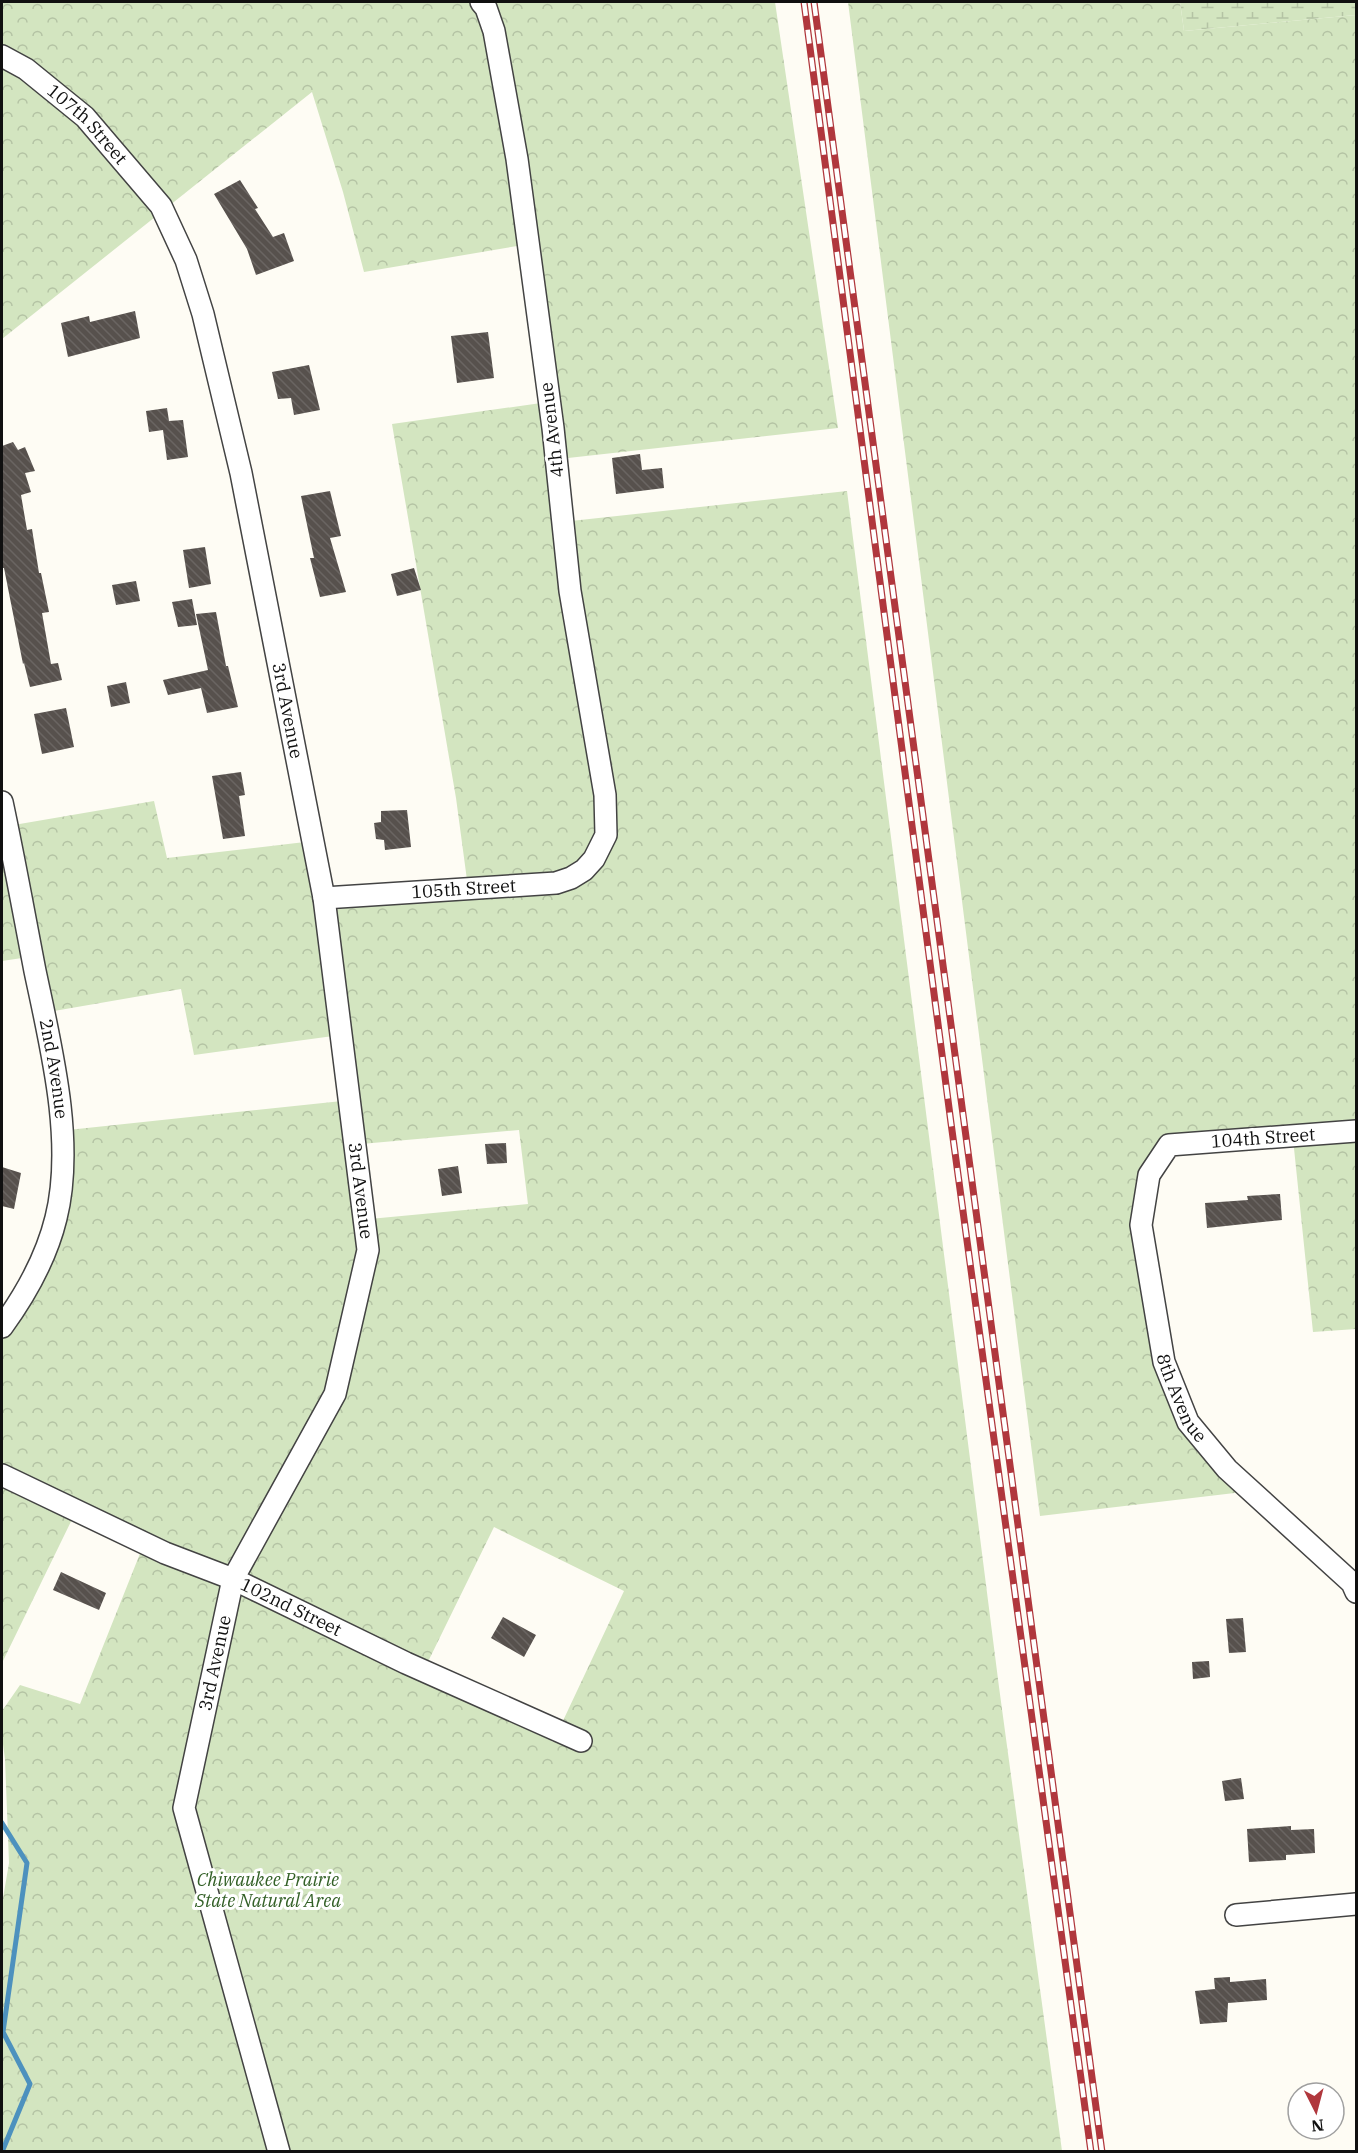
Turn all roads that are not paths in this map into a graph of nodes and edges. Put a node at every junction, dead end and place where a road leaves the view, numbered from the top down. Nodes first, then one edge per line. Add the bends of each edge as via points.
1 (481, 2) edge
2 (2, 56) edge
3 (161, 206) joint
4 (2, 801) edge
5 (594, 859) joint
6 (324, 898) junction
7 (1356, 1131) edge
8 (1169, 1145) joint
9 (2, 1327) edge
10 (2, 1475) edge
11 (233, 1579) junction
12 (1355, 1585) edge
13 (580, 1742) dead end
14 (1356, 1904) edge
15 (1236, 1915) dead end
16 (279, 2151) edge

1 - 5 street, 4th Avenue via 494,31 517,159 570,591 605,795 606,835
2 - 3 street, 107th Street via 26,69 85,117
3 - 6 street, 3rd Avenue via 186,260 203,314 241,473
4 - 9 street, 2nd Avenue via 49,1037 64,1158 57,1218 50,1239 36,1274
5 - 6 street, 105th Street via 584,870 556,884
6 - 11 street, 3rd Avenue via 368,1250 335,1394
7 - 8 street, 104th Street
8 - 12 street, 8th Avenue via 1149,1175 1141,1225 1164,1362 1188,1422 1227,1469
10 - 11 street, 102nd Street via 165,1553
11 - 13 street, 102nd Street
11 - 16 street, 3rd Avenue via 184,1808
14 - 15 street

